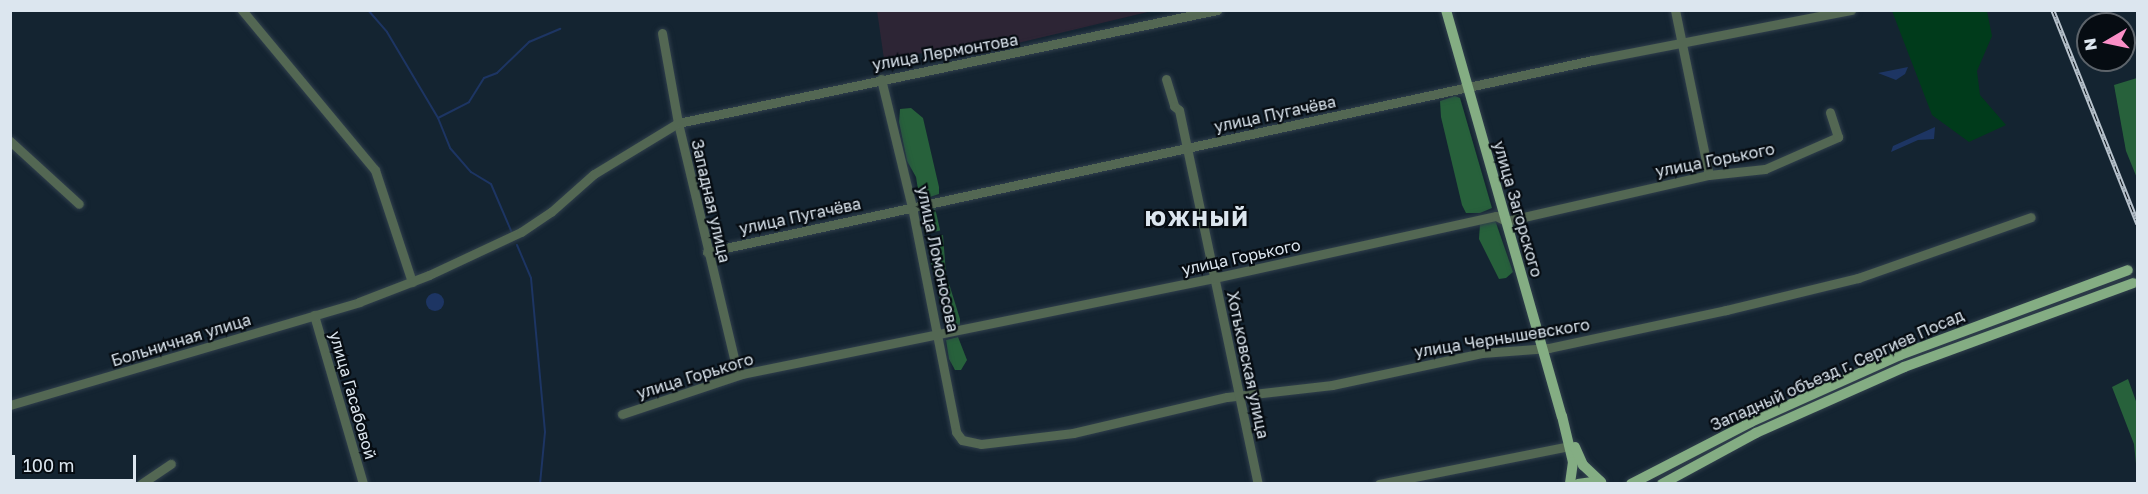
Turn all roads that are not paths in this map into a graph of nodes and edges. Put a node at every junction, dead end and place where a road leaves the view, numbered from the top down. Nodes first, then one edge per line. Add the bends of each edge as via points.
1 (242, 10) edge
2 (1154, 10) edge
3 (1217, 10) edge
4 (1446, 10) edge
5 (1675, 10) edge
6 (1851, 10) edge
7 (1157, 22) junction
8 (662, 33) dead end
9 (1683, 44) junction
10 (881, 79) junction
11 (1166, 80) dead end
12 (1468, 90) junction
13 (1830, 112) dead end
14 (678, 123) junction
15 (10, 141) edge
16 (1188, 148) junction
17 (1709, 175) junction
18 (79, 204) dead end
19 (912, 207) junction
20 (2031, 217) dead end
21 (1506, 221) junction
22 (707, 252) junction
23 (2128, 270) dead end
24 (1214, 278) junction
25 (412, 282) junction
26 (2133, 283) dead end
27 (314, 315) junction
28 (939, 335) junction
29 (1544, 348) junction
30 (738, 375) junction
31 (1238, 395) junction
32 (10, 405) edge
33 (622, 414) dead end
34 (1563, 416) junction
35 (968, 442) joint
36 (1570, 446) junction
37 (171, 464) dead end
38 (141, 483) edge
39 (363, 483) edge
40 (1258, 483) edge
41 (1379, 483) edge
42 (1570, 483) edge
43 (1578, 483) edge
44 (1603, 483) edge
45 (1631, 483) edge
46 (1662, 483) edge

1 - 25 street via 375,170
2 - 7 street
3 - 7 street, улица Лермонтова
4 - 12 main road, улица Загорского
5 - 9 street
6 - 9 street, улица Пугачёва
7 - 10 street, улица Лермонтова via 1024,53
8 - 14 street, Западная улица
9 - 12 street, улица Пугачёва via 1593,60
9 - 17 street
10 - 14 street, улица Лермонтова
10 - 19 street, улица Ломоносова
11 - 16 street, Хотьковская улица via 1179,110
12 - 16 street, улица Пугачёва
12 - 21 main road, улица Загорского
13 - 17 street, улица Горького via 1838,137 1765,169
14 - 22 street, Западная улица
14 - 25 street, улица Лермонтова via 614,160 521,232
15 - 18 street
16 - 19 street, улица Пугачёва
16 - 24 street, Хотьковская улица
17 - 21 street, улица Горького
19 - 22 street, улица Пугачёва
19 - 28 street, улица Ломоносова
20 - 29 street, улица Чернышевского via 1822,288
21 - 24 street, улица Горького via 1497,216
21 - 29 main road, улица Загорского
22 - 30 street, Западная улица
23 - 45 main road, Западный объезд г. Сергиев Посад via 1900,355 1751,422
24 - 28 street, улица Горького
24 - 31 street, Хотьковская улица
25 - 27 street, Больничная улица
26 - 46 main road, Западный объезд г. Сергиев Посад via 1904,367 1756,433
27 - 32 street, Больничная улица
27 - 39 street, улица Гасабовой
28 - 30 street, улица Горького
28 - 35 street, улица Ломоносова via 957,432
29 - 31 street, улица Чернышевского via 1482,353 1332,385
29 - 34 main road, улица Загорского
30 - 33 street, улица Горького
31 - 35 street, улица Чернышевского via 1074,433 997,445
31 - 40 street, Хотьковская улица
34 - 36 main road
34 - 44 main road via 1583,465
36 - 41 street
36 - 42 main road via 1574,469
37 - 38 street
43 - 44 main road

